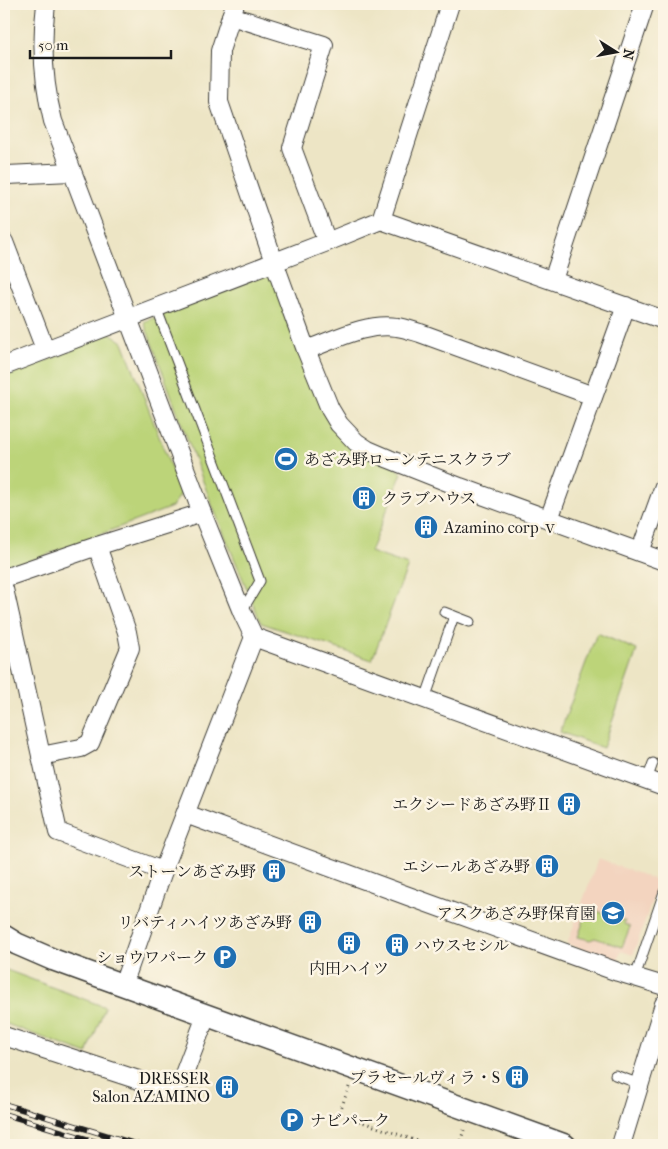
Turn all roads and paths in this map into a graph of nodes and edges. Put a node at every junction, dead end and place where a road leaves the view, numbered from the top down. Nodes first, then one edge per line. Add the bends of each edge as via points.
1 (46, 4) edge
2 (450, 4) edge
3 (645, 4) edge
4 (233, 10) edge
5 (71, 172) junction
6 (4, 174) edge
7 (381, 220) junction
8 (4, 242) edge
9 (327, 242) junction
10 (274, 262) junction
11 (553, 280) junction
12 (626, 306) junction
13 (156, 307) junction
14 (128, 320) junction
15 (664, 320) edge
16 (45, 349) junction
17 (306, 350) junction
18 (4, 366) edge
19 (593, 396) junction
20 (664, 486) edge
21 (202, 513) junction
22 (549, 519) junction
23 (97, 546) junction
24 (640, 552) junction
25 (664, 561) edge
26 (4, 578) edge
27 (4, 589) edge
28 (242, 612) junction
29 (444, 612) dead end
30 (454, 616) junction
31 (470, 622) dead end
32 (254, 637) junction
33 (424, 699) junction
34 (41, 756) junction
35 (653, 763) dead end
36 (647, 780) junction
37 (664, 786) edge
38 (186, 814) junction
39 (163, 871) junction
40 (664, 892) edge
41 (4, 937) edge
42 (635, 977) junction
43 (123, 985) junction
44 (664, 986) edge
45 (664, 1004) edge
46 (206, 1016) junction
47 (4, 1036) edge
48 (615, 1075) dead end
49 (640, 1084) junction
50 (349, 1087) dead end
51 (464, 1130) dead end
52 (429, 1145) edge
53 (459, 1145) edge
54 (564, 1145) edge
55 (621, 1145) edge

1 - 5 street via 43,53 46,94
2 - 7 street
3 - 11 street
4 - 9 street via 324,46 292,148
4 - 10 street via 220,51 219,102
5 - 6 street
5 - 14 street
7 - 9 street
7 - 11 street
8 - 16 street
9 - 10 street
10 - 13 street
10 - 17 street
11 - 12 street
12 - 15 street
12 - 19 street
13 - 14 street
13 - 28 lane via 260,581
14 - 16 street
14 - 21 street
16 - 18 street
17 - 19 street via 360,331 380,326 397,327
17 - 22 street via 338,424 356,442 389,459
19 - 22 street
20 - 24 street
21 - 23 street
21 - 28 street
22 - 24 street
23 - 26 street
23 - 34 street via 130,648 90,743 81,748
24 - 25 street
27 - 34 street
28 - 32 street
29 - 30 lane
30 - 31 lane
30 - 33 lane
32 - 33 street
32 - 38 street
33 - 36 street
34 - 39 street via 58,832
35 - 36 lane
36 - 37 street
38 - 39 street
38 - 42 street
39 - 43 street
40 - 42 lane
41 - 43 street via 54,960
42 - 44 street
43 - 46 street
45 - 49 street
46 - 47 street via 181,1082 166,1089
46 - 54 street
48 - 49 lane
49 - 55 street
50 - 52 path via 339,1114
51 - 53 path

